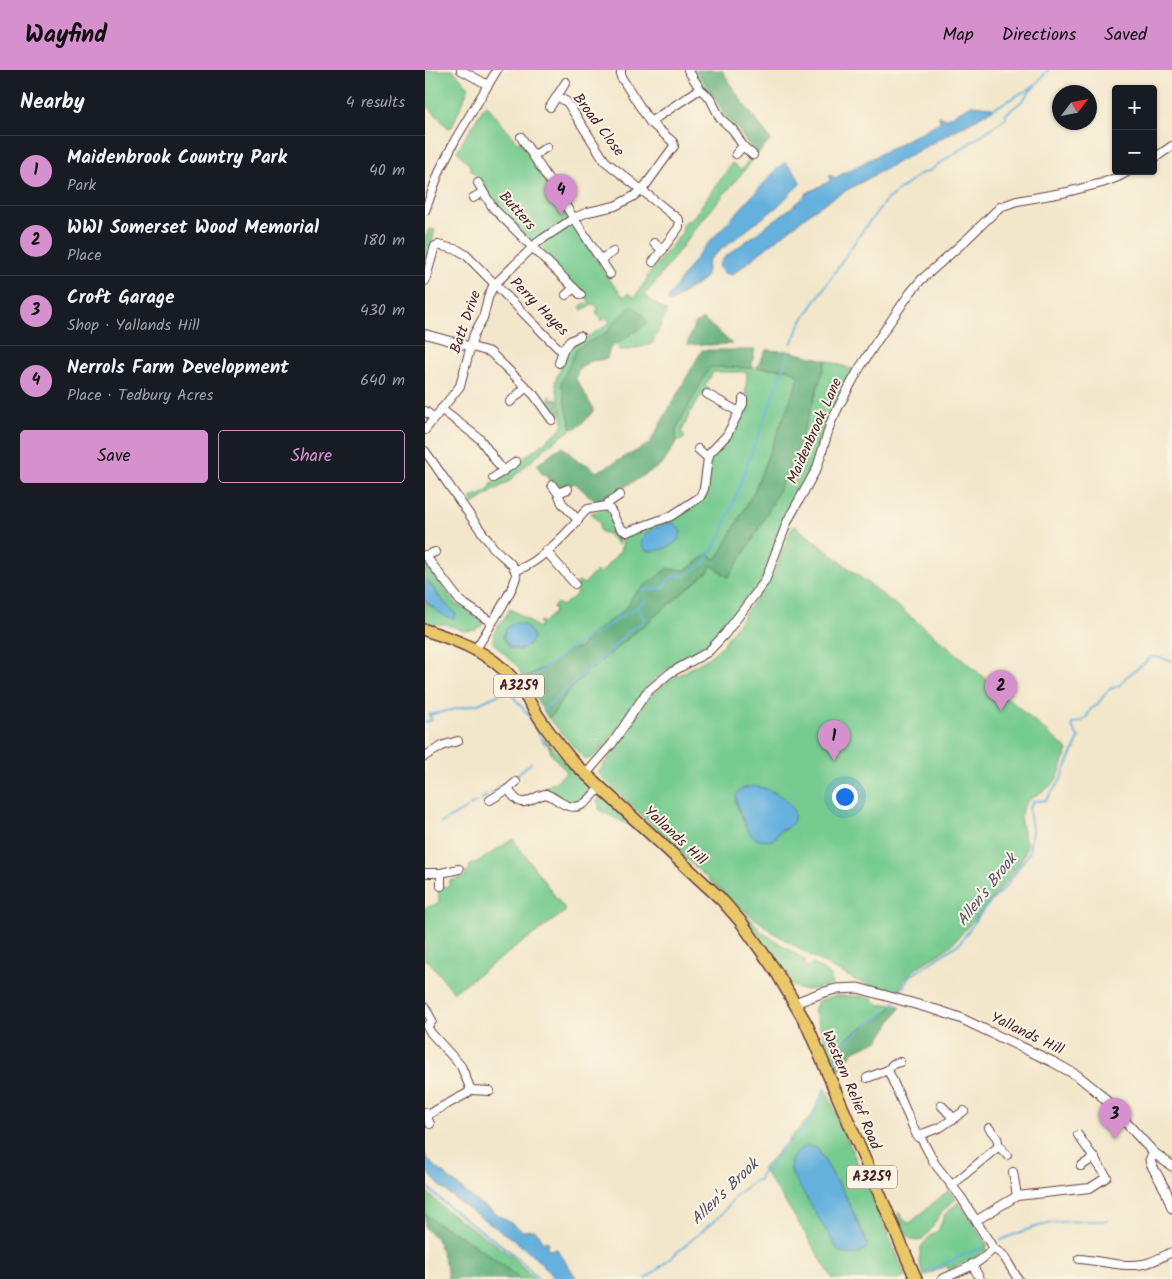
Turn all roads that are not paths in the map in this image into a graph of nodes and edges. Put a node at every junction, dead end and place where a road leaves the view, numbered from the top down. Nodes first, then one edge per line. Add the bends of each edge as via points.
1 (461, 70) edge
2 (497, 70) edge
3 (621, 70) edge
4 (688, 70) edge
5 (566, 82) dead end
6 (488, 84) junction
7 (700, 89) junction
8 (557, 96) junction
9 (550, 107) dead end
10 (650, 122) junction
11 (521, 137) dead end
12 (743, 146) junction
13 (1172, 146) edge
14 (547, 147) dead end
15 (736, 154) dead end
16 (753, 155) dead end
17 (533, 156) junction
18 (1157, 156) edge
19 (1122, 175) edge
20 (478, 183) dead end
21 (640, 190) junction
22 (483, 192) junction
23 (473, 198) dead end
24 (425, 211) edge
25 (574, 218) junction
26 (654, 243) dead end
27 (532, 248) junction
28 (663, 250) junction
29 (613, 252) dead end
30 (601, 260) junction
31 (653, 262) dead end
32 (610, 274) dead end
33 (425, 281) edge
34 (496, 284) junction
35 (574, 288) junction
36 (566, 295) dead end
37 (581, 295) dead end
38 (425, 334) edge
39 (580, 336) dead end
40 (471, 346) junction
41 (563, 350) junction
42 (559, 363) dead end
43 (525, 387) junction
44 (707, 394) dead end
45 (743, 399) dead end
46 (510, 402) dead end
47 (441, 409) junction
48 (425, 411) edge
49 (739, 412) junction
50 (434, 418) junction
51 (552, 421) dead end
52 (425, 430) edge
53 (698, 449) dead end
54 (425, 450) edge
55 (708, 458) junction
56 (516, 462) dead end
57 (503, 471) junction
58 (493, 478) dead end
59 (552, 485) dead end
60 (568, 489) dead end
61 (558, 492) junction
62 (619, 495) dead end
63 (607, 506) junction
64 (578, 520) junction
65 (546, 551) junction
66 (435, 552) dead end
67 (425, 555) edge
68 (561, 568) junction
69 (515, 570) junction
70 (554, 575) dead end
71 (575, 584) dead end
72 (491, 622) junction
73 (425, 630) edge
74 (475, 649) junction
75 (458, 741) dead end
76 (425, 756) edge
77 (586, 774) junction
78 (516, 782) dead end
79 (600, 788) junction
80 (508, 789) junction
81 (490, 800) dead end
82 (459, 869) dead end
83 (425, 873) edge
84 (441, 873) junction
85 (441, 886) dead end
86 (741, 922) joint
87 (795, 1003) junction
88 (425, 1007) edge
89 (426, 1027) edge
90 (900, 1062) dead end
91 (888, 1070) junction
92 (867, 1078) dead end
93 (471, 1090) junction
94 (489, 1091) dead end
95 (941, 1105) dead end
96 (964, 1111) dead end
97 (426, 1113) edge
98 (953, 1119) junction
99 (429, 1124) dead end
100 (989, 1128) dead end
101 (1078, 1135) dead end
102 (917, 1136) junction
103 (999, 1146) junction
104 (1154, 1153) junction
105 (1007, 1155) dead end
106 (1095, 1157) junction
107 (1081, 1166) dead end
108 (1172, 1166) edge
109 (1013, 1172) dead end
110 (951, 1186) junction
111 (1017, 1196) junction
112 (1172, 1208) edge
113 (977, 1220) junction
114 (993, 1248) junction
115 (1172, 1252) edge
116 (1079, 1259) dead end
117 (1092, 1260) junction
118 (972, 1264) junction
119 (1092, 1268) dead end
120 (915, 1279) edge
121 (942, 1279) edge
122 (979, 1279) edge
123 (1018, 1279) edge

1 - 6 street
2 - 6 street
3 - 10 street via 621,77
4 - 7 street
5 - 8 street, Broad Close
6 - 24 street via 440,170
7 - 10 street
7 - 12 street via 710,98 717,114
8 - 9 street, Broad Close
8 - 21 street, Broad Close via 567,102 605,161
10 - 21 street, Batt Drive via 673,142 673,146
11 - 17 street
12 - 15 street
12 - 16 street
13 - 18 street
14 - 17 street
17 - 25 street
19 - 77 street, Maidenbrook Lane via 1102,183 1001,207 909,293 841,402 831,422 817,468 788,520 765,581 725,634 707,652 670,673 646,692 612,744
20 - 22 street, Butters
21 - 25 street, Batt Drive via 615,206
21 - 28 street, Broad Close via 680,222
22 - 23 street, Butters
22 - 27 street, Butters via 493,208
25 - 27 street, Batt Drive
25 - 30 street
26 - 28 street
27 - 34 street, Batt Drive
27 - 35 street, Butters
28 - 31 street
29 - 30 street
30 - 32 street
33 - 34 street, Perry Hayes via 433,249 438,245 463,252
34 - 40 street, Batt Drive via 490,291
34 - 41 street, Perry Hayes via 537,328
35 - 36 street
35 - 37 street, Butters
38 - 40 street
39 - 41 street, Perry Hayes
40 - 43 street via 490,352
40 - 47 street, Batt Drive via 460,386
41 - 42 street, Perry Hayes
43 - 46 street
43 - 51 street
44 - 49 street
45 - 49 street
47 - 50 street, Batt Drive
47 - 57 street via 479,440
48 - 50 street
49 - 55 street via 727,435
50 - 52 street, Batt Drive
53 - 55 street
54 - 69 street via 474,522
55 - 63 street via 700,497 671,516 627,532 619,528
56 - 57 street
57 - 58 street
59 - 61 street
60 - 61 street
61 - 64 street via 562,504
62 - 63 street
63 - 64 street via 588,509
64 - 65 street
65 - 68 street
65 - 69 street
66 - 67 street
67 - 72 street via 460,601
68 - 70 street
68 - 71 street
69 - 72 street via 516,576
72 - 74 street
73 - 74 main road, A3259
74 - 77 main road, A3259 via 512,677 556,741
75 - 76 street via 444,744
77 - 79 main road, Yallands Hill / A3259
78 - 80 street
79 - 80 street via 583,805 570,807 546,794 521,803
79 - 86 main road, Yallands Hill / A3259 via 721,899
80 - 81 street
82 - 84 street
83 - 84 street
84 - 85 street
86 - 87 main road, Western Relief Road / A3259
87 - 104 street, Yallands Hill via 836,989 858,988 960,1018 1078,1076 1099,1093
87 - 120 main road, Western Relief Road / A3259 via 833,1084
88 - 89 street via 432,1021
89 - 93 street via 461,1066
90 - 91 street
91 - 92 street
91 - 102 street
93 - 94 street
93 - 97 street
95 - 98 street
96 - 98 street
97 - 99 street
98 - 102 street
100 - 103 street
101 - 106 street
102 - 110 street
103 - 105 street
103 - 110 street
104 - 108 street, Yallands Hill
104 - 112 street via 1151,1164
106 - 107 street
106 - 111 street via 1107,1177 1090,1188
109 - 111 street
110 - 113 street
111 - 113 street
113 - 114 street
114 - 118 street
114 - 123 street via 1003,1255
115 - 117 street via 1145,1264
116 - 117 street
117 - 119 street
118 - 121 street
118 - 122 street

